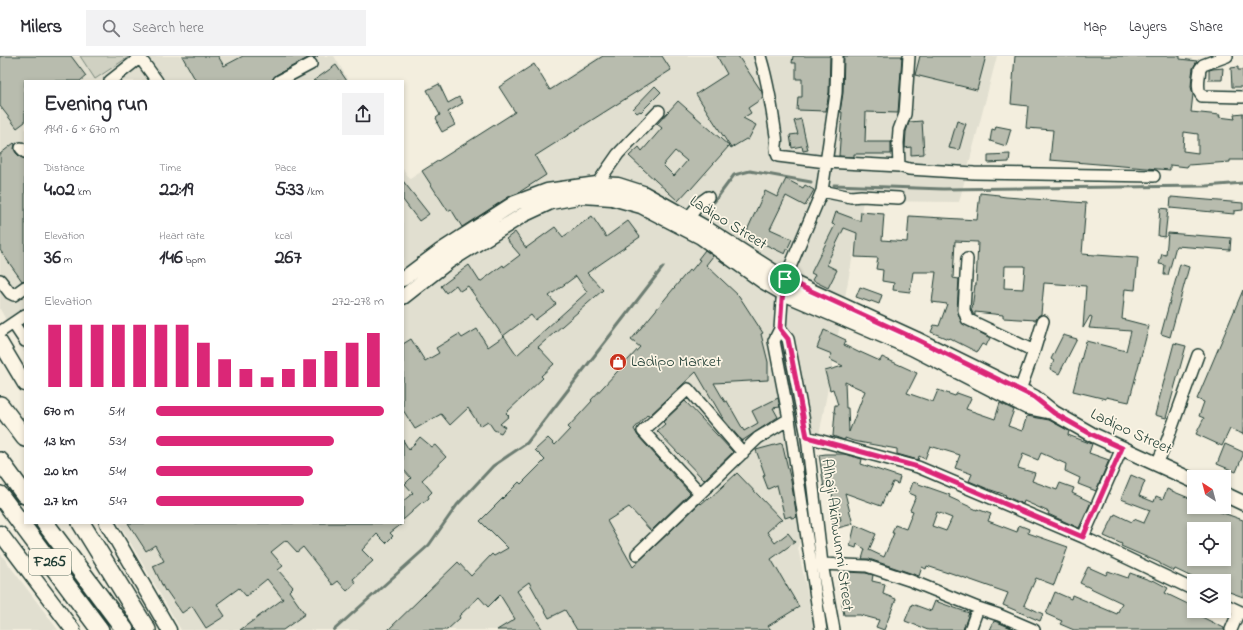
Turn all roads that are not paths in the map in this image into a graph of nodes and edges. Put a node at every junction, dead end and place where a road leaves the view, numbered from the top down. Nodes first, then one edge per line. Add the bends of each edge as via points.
1 (760, 56) edge
2 (837, 56) edge
3 (909, 56) edge
4 (1227, 56) edge
5 (311, 64) dead end
6 (111, 80) edge
7 (156, 80) edge
8 (281, 80) edge
9 (1243, 97) edge
10 (659, 111) dead end
11 (826, 162) junction
12 (899, 166) junction
13 (1154, 176) dead end
14 (597, 184) junction
15 (822, 191) junction
16 (708, 197) dead end
17 (899, 198) dead end
18 (688, 218) junction
19 (967, 259) dead end
20 (404, 278) edge
21 (0, 280) edge
22 (784, 286) junction
23 (24, 288) edge
24 (10, 294) junction
25 (404, 296) edge
26 (0, 300) edge
27 (24, 316) edge
28 (1043, 321) dead end
29 (14, 323) junction
30 (780, 329) junction
31 (0, 332) edge
32 (24, 339) edge
33 (0, 342) edge
34 (1034, 351) junction
35 (1198, 355) dead end
36 (24, 382) edge
37 (1020, 390) junction
38 (0, 405) edge
39 (1054, 413) junction
40 (789, 419) junction
41 (24, 437) edge
42 (807, 437) junction
43 (1122, 448) junction
44 (743, 453) junction
45 (0, 460) edge
46 (1157, 464) junction
47 (1187, 477) edge
48 (700, 493) junction
49 (24, 494) edge
50 (0, 495) edge
51 (1231, 497) edge
52 (1243, 503) edge
53 (46, 524) edge
54 (82, 524) edge
55 (108, 524) edge
56 (0, 533) edge
57 (1083, 537) junction
58 (637, 554) dead end
59 (822, 564) junction
60 (1187, 587) edge
61 (1231, 607) edge
62 (978, 608) junction
63 (1241, 612) edge
64 (73, 630) edge
65 (100, 630) edge
66 (124, 630) edge
67 (147, 630) edge
68 (169, 630) edge
69 (821, 630) edge
70 (834, 630) edge
71 (970, 630) edge
72 (1034, 630) edge
73 (1231, 630) edge

1 - 11 street via 766,74 776,139 775,151 778,156
2 - 11 street, Alhaji Akinwunmi Street via 836,93
3 - 12 street via 905,114 899,130
4 - 9 street via 1201,67 1199,93 1202,96
5 - 8 street
6 - 7 street via 138,59
10 - 14 street via 618,154
11 - 12 street
11 - 15 street, Alhaji Akinwunmi Street
12 - 13 street via 909,169 974,173
14 - 18 main road, Ladipo Street via 618,185 643,194
14 - 20 main road, Ladipo Street via 547,190 515,203 439,252
15 - 17 street via 851,197
15 - 22 street, Alhaji Akinwunmi Street
16 - 18 street
18 - 22 main road, Ladipo Street
19 - 34 street via 964,310 967,319
21 - 24 street
22 - 25 main road, Ladipo Street via 764,282 700,237 641,206 612,198 583,196 551,202 523,215 449,261
22 - 30 street, Alhaji Akinwunmi Street
22 - 37 main road, Ladipo Street via 916,339
22 - 39 main road, Ladipo Street via 1027,407
23 - 24 street via 14,295
24 - 26 street
27 - 29 street
28 - 34 street
29 - 31 street
29 - 32 street
30 - 40 street, Alhaji Akinwunmi Street via 774,340
30 - 42 street, Alhaji Akinwunmi Street via 788,339
33 - 36 main road
34 - 37 street
35 - 46 street
37 - 39 main road, Ladipo Street via 1034,397
38 - 41 highway
39 - 43 main road, Ladipo Street
40 - 44 street via 758,438
40 - 69 street, Alhaji Akinwunmi Street
42 - 57 street via 918,467
42 - 59 street, Alhaji Akinwunmi Street
43 - 46 main road, Ladipo Street
43 - 57 street
44 - 48 street
44 - 48 street via 688,389 648,425 643,431
45 - 49 highway
46 - 47 main road, Ladipo Street
48 - 58 street
50 - 65 highway, F265
51 - 52 main road
53 - 66 highway, F265
54 - 67 highway
55 - 68 main road
56 - 64 main road
57 - 60 street
59 - 62 street via 867,566
59 - 70 street, Alhaji Akinwunmi Street
61 - 63 street
62 - 71 street
62 - 72 street
63 - 73 street

